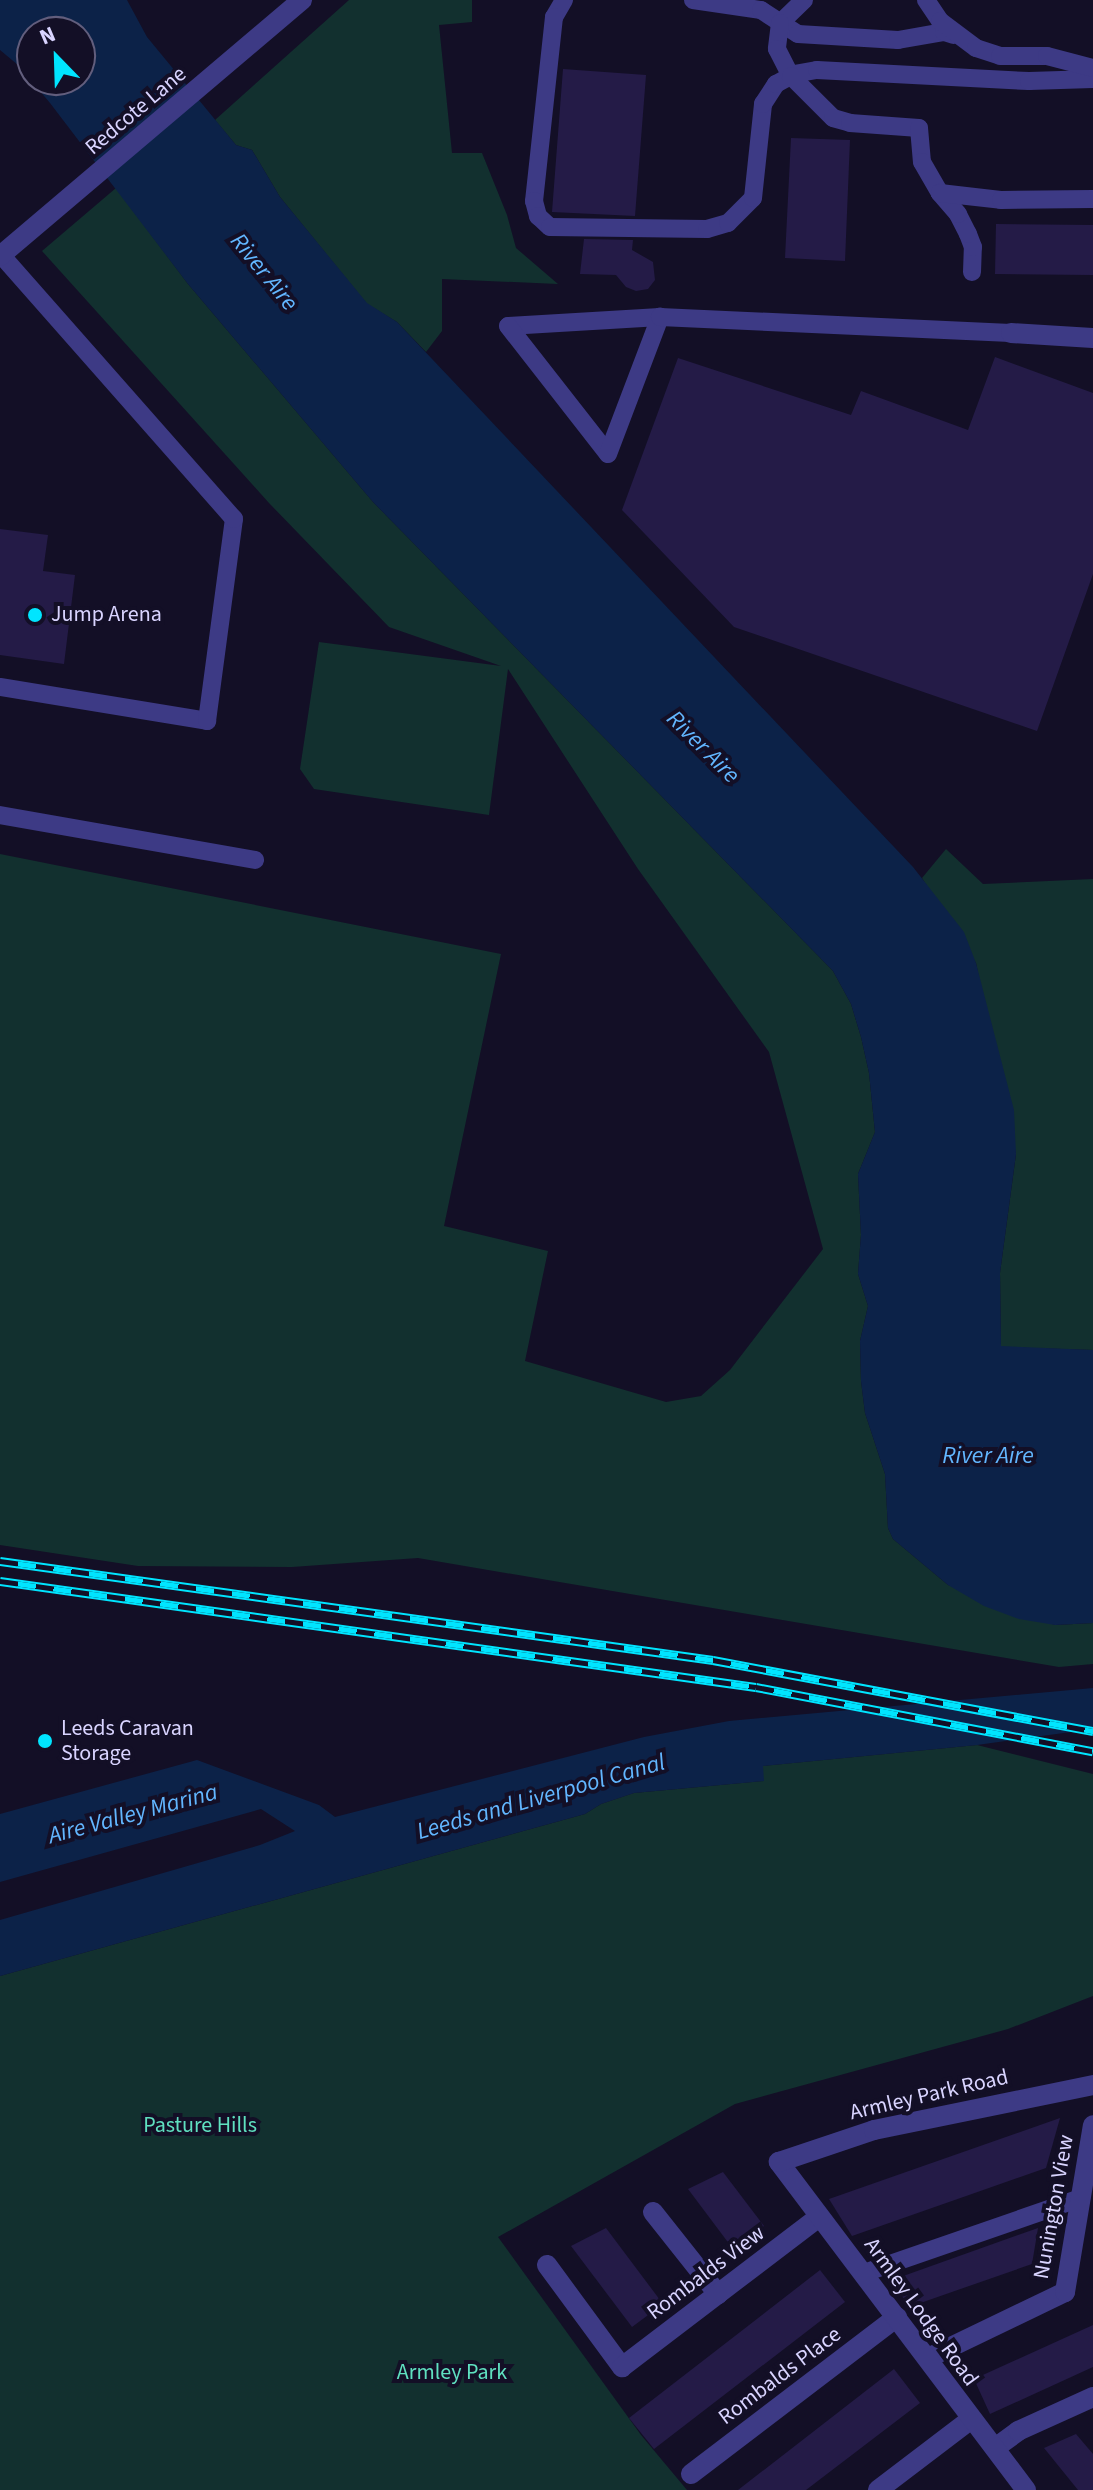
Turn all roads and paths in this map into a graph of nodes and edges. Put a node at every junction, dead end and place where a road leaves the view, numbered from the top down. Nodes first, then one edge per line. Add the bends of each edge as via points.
1 (302, 0) edge
2 (564, 0) edge
3 (693, 0) edge
4 (804, 0) edge
5 (926, 0) edge
6 (780, 23) junction
7 (954, 35) junction
8 (1093, 68) edge
9 (791, 76) junction
10 (1093, 79) edge
11 (940, 193) junction
12 (1093, 199) edge
13 (1, 255) edge
14 (972, 272) dead end
15 (660, 317) junction
16 (1011, 333) joint
17 (1093, 338) edge
18 (0, 687) edge
19 (0, 815) edge
20 (255, 860) dead end
21 (1093, 2085) edge
22 (1093, 2125) edge
23 (779, 2162) joint
24 (1081, 2198) junction
25 (653, 2212) dead end
26 (819, 2217) junction
27 (547, 2265) dead end
28 (864, 2273) junction
29 (718, 2294) junction
30 (897, 2317) junction
31 (928, 2358) junction
32 (1093, 2397) edge
33 (970, 2420) junction
34 (995, 2448) junction
35 (691, 2474) dead end
36 (878, 2490) edge
37 (1026, 2490) edge

1 - 13 street, Redcote Lane
2 - 9 lane via 554,17 534,201 538,216 550,227 707,229 728,223 753,198 763,104 776,84
3 - 6 lane via 761,10
4 - 6 lane
5 - 7 lane
6 - 7 lane via 798,34 898,40
6 - 9 lane via 777,49
7 - 8 lane via 1000,56 1047,56
9 - 10 lane via 817,70 1029,81
9 - 11 lane via 833,118 919,128 922,162
11 - 12 lane via 1001,200
11 - 14 lane via 968,234
13 - 18 lane via 234,519 207,721
15 - 15 lane via 608,454 508,326 584,322
15 - 16 lane
16 - 17 street
19 - 20 lane
21 - 23 street, Armley Park Road via 874,2130
22 - 24 street, Nunington View
23 - 26 street, Armley Lodge Road
24 - 28 lane
24 - 31 street, Nunington View via 1065,2292
25 - 29 street
26 - 28 street, Armley Lodge Road
26 - 29 street, Rombalds View
27 - 29 street, Rombalds View via 622,2367
28 - 30 street, Armley Lodge Road
30 - 31 street, Armley Lodge Road
30 - 35 street, Rombalds Place
31 - 33 street, Armley Lodge Road
32 - 34 street via 1018,2431
33 - 34 street, Armley Lodge Road
33 - 36 street
34 - 37 street, Armley Lodge Road

